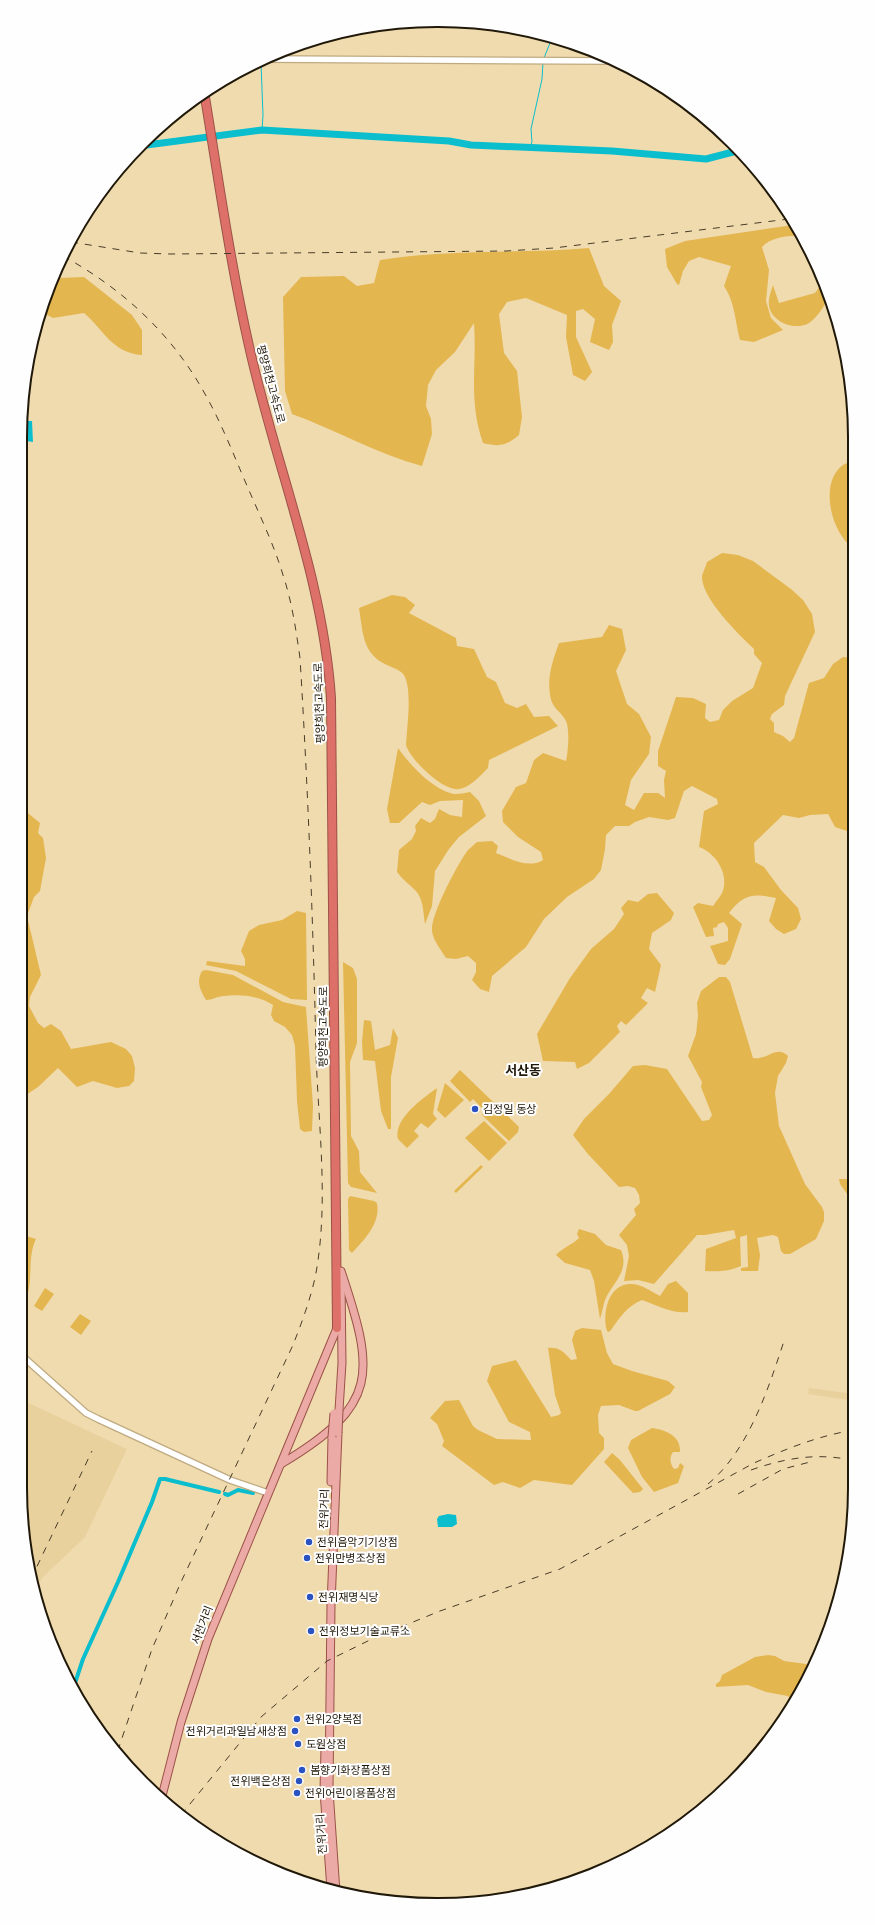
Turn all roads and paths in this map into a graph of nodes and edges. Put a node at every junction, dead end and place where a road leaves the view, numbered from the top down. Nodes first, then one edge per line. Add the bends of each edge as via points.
1 (278, 59) edge
2 (602, 61) edge
3 (208, 97) edge
4 (205, 99) edge
5 (211, 130) junction
6 (214, 141) junction
7 (341, 1271) junction
8 (337, 1328) junction
9 (27, 1360) edge
10 (336, 1411) junction
11 (335, 1435) junction
12 (281, 1465) junction
13 (268, 1494) junction
14 (163, 1792) edge
15 (331, 1884) edge
16 (336, 1885) edge

1 - 2 street
3 - 5 highway, 평양희천고속도로
4 - 5 highway, 평양희천고속도로
5 - 6 highway, 평양희천고속도로
6 - 7 highway, 평양희천고속도로 via 251,347 324,618 332,679
6 - 8 highway, 평양희천고속도로 via 232,263 249,347 313,582 329,665
7 - 10 main road, 전위거리 via 342,1356
7 - 12 main road via 363,1349 364,1366 360,1389 351,1408 328,1432
8 - 10 main road, 전위거리
8 - 12 main road, 서천거리
9 - 13 street via 86,1413
10 - 11 main road, 전위거리, bridge
11 - 15 main road, 전위거리 via 324,1764
11 - 16 main road, 전위거리 via 329,1783
12 - 13 main road, 서천거리
13 - 14 main road, 서천거리 via 208,1639 181,1722

